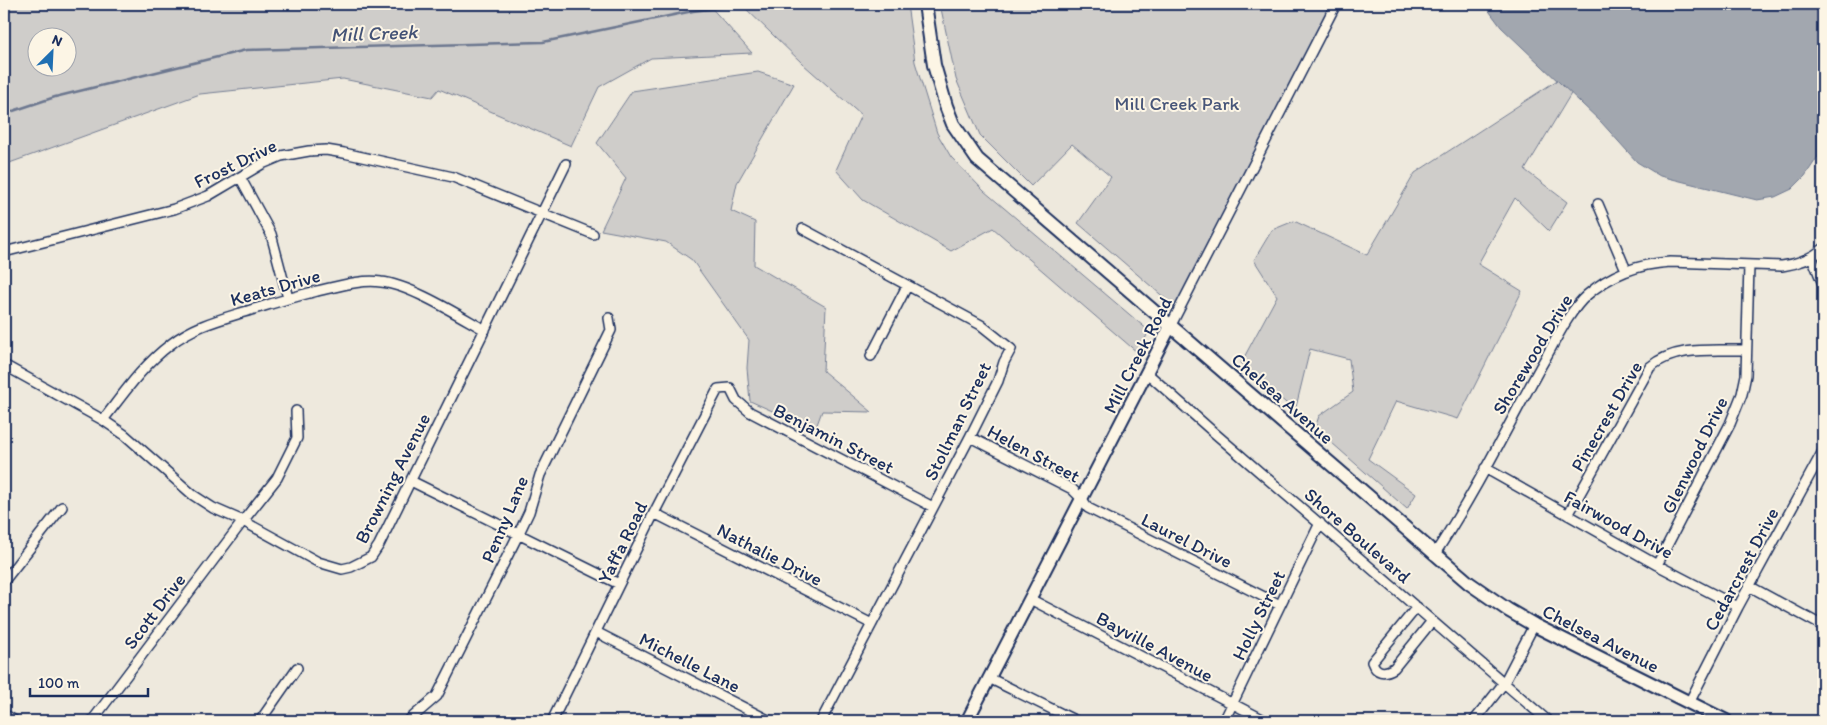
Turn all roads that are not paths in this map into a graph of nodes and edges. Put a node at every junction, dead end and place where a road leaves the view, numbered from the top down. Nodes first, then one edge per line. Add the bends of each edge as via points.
1 (925, 4) edge
2 (1336, 4) edge
3 (566, 164) dead end
4 (240, 177) junction
5 (1598, 204) dead end
6 (542, 214) junction
7 (803, 229) dead end
8 (593, 234) dead end
9 (1823, 249) edge
10 (4, 252) edge
11 (1812, 257) junction
12 (1748, 265) junction
13 (1626, 270) junction
14 (1823, 284) edge
15 (907, 286) junction
16 (288, 298) junction
17 (609, 318) dead end
18 (1171, 325) junction
19 (485, 330) junction
20 (1746, 350) junction
21 (871, 356) dead end
22 (4, 365) edge
23 (1148, 373) junction
24 (730, 388) joint
25 (296, 411) dead end
26 (102, 420) junction
27 (970, 437) junction
28 (1823, 451) edge
29 (1485, 468) junction
30 (411, 480) junction
31 (1082, 499) junction
32 (62, 507) dead end
33 (933, 507) junction
34 (654, 513) junction
35 (1568, 515) junction
36 (243, 521) junction
37 (1320, 523) junction
38 (519, 533) junction
39 (1434, 555) junction
40 (1657, 565) junction
41 (4, 581) edge
42 (619, 584) junction
43 (1749, 586) junction
44 (1030, 599) junction
45 (1280, 605) junction
46 (1417, 607) junction
47 (1738, 607) junction
48 (1432, 621) junction
49 (872, 624) junction
50 (1534, 625) junction
51 (1823, 626) edge
52 (596, 632) junction
53 (297, 668) dead end
54 (990, 678) junction
55 (1504, 683) junction
56 (1689, 703) junction
57 (1232, 705) junction
58 (4, 714) edge
59 (15, 721) edge
60 (92, 721) edge
61 (260, 721) edge
62 (408, 721) edge
63 (552, 721) edge
64 (770, 721) edge
65 (821, 721) edge
66 (967, 721) edge
67 (1076, 721) edge
68 (1224, 721) edge
69 (1266, 721) edge
70 (1474, 721) edge
71 (1548, 721) edge
72 (1726, 721) edge

1 - 18 main road, Chelsea Avenue via 934,64 946,106 973,153 1006,185
2 - 18 street, Mill Creek Road
3 - 6 street, Browning Avenue
4 - 6 street, Frost Drive via 281,156 326,150 453,177
4 - 10 street, Frost Drive via 208,196 174,209
4 - 16 street via 271,234
5 - 13 street
6 - 8 street, Frost Drive
6 - 19 street, Browning Avenue
7 - 15 street, Stollman Street
9 - 11 street, Shorewood Drive
11 - 12 street, Shorewood Drive via 1794,264
11 - 14 street
12 - 13 street, Shorewood Drive via 1670,262
12 - 20 street, Glenwood Drive
13 - 29 street, Shorewood Drive via 1599,285 1576,307
15 - 21 street
15 - 27 street, Stollman Street via 981,324 1012,349
16 - 19 street, Keats Drive via 339,286 382,282 425,298
16 - 26 street, Keats Drive via 212,322 173,342 141,371
17 - 38 street, Penny Lane via 611,330 540,475
18 - 23 street, Mill Creek Road
18 - 39 main road, Chelsea Avenue
19 - 30 street, Browning Avenue
20 - 35 street, Pinecrest Drive via 1684,352 1666,356 1650,367
20 - 40 street, Glenwood Drive via 1746,375 1738,408
22 - 26 street, Browning Avenue
23 - 31 street, Mill Creek Road
23 - 37 street, Shore Boulevard
24 - 33 street, Benjamin Street via 736,400 750,412
24 - 34 street, Yaffa Road via 718,389 713,396
25 - 36 street, Scott Drive via 297,438 290,455 277,478
26 - 36 street, Browning Avenue via 125,435 193,495
27 - 31 street, Helen Street via 1072,489
27 - 33 street, Stollman Street
28 - 43 street, Cedarcrest Drive
29 - 35 street, Fairwood Drive
29 - 39 street, Shorewood Drive via 1456,523
30 - 36 street, Browning Avenue via 379,545 370,557 351,567 342,569 318,562
30 - 38 street
31 - 44 street, Mill Creek Road
31 - 45 street, Laurel Drive via 1088,508
32 - 41 street
33 - 49 street, Stollman Street
34 - 42 street, Yaffa Road
34 - 49 street, Nathalie Drive
35 - 40 street, Fairwood Drive
36 - 60 street, Scott Drive
37 - 45 street, Holly Street
37 - 46 street, Shore Boulevard
38 - 42 street
38 - 62 street, Penny Lane via 437,696
39 - 50 main road, Chelsea Avenue via 1469,583
40 - 47 street, Fairwood Drive
42 - 52 street, Yaffa Road
43 - 47 street, Cedarcrest Drive
43 - 51 street
44 - 54 street, Mill Creek Road
44 - 57 street, Bayville Avenue
45 - 57 street, Holly Street
46 - 48 street, Shore Boulevard
46 - 48 street via 1372,662 1374,668 1381,673 1394,668
47 - 56 street, Cedarcrest Drive
48 - 55 street, Shore Boulevard
49 - 65 street, Stollman Street
50 - 55 street
50 - 56 main road, Chelsea Avenue
52 - 63 street, Yaffa Road
52 - 64 street, Michelle Lane
53 - 61 street
54 - 66 street, Mill Creek Road
54 - 67 street
55 - 70 street
55 - 71 street, Shore Boulevard
56 - 72 main road, Chelsea Avenue
57 - 68 street, Holly Street
57 - 69 street, Bayville Avenue
58 - 59 street

